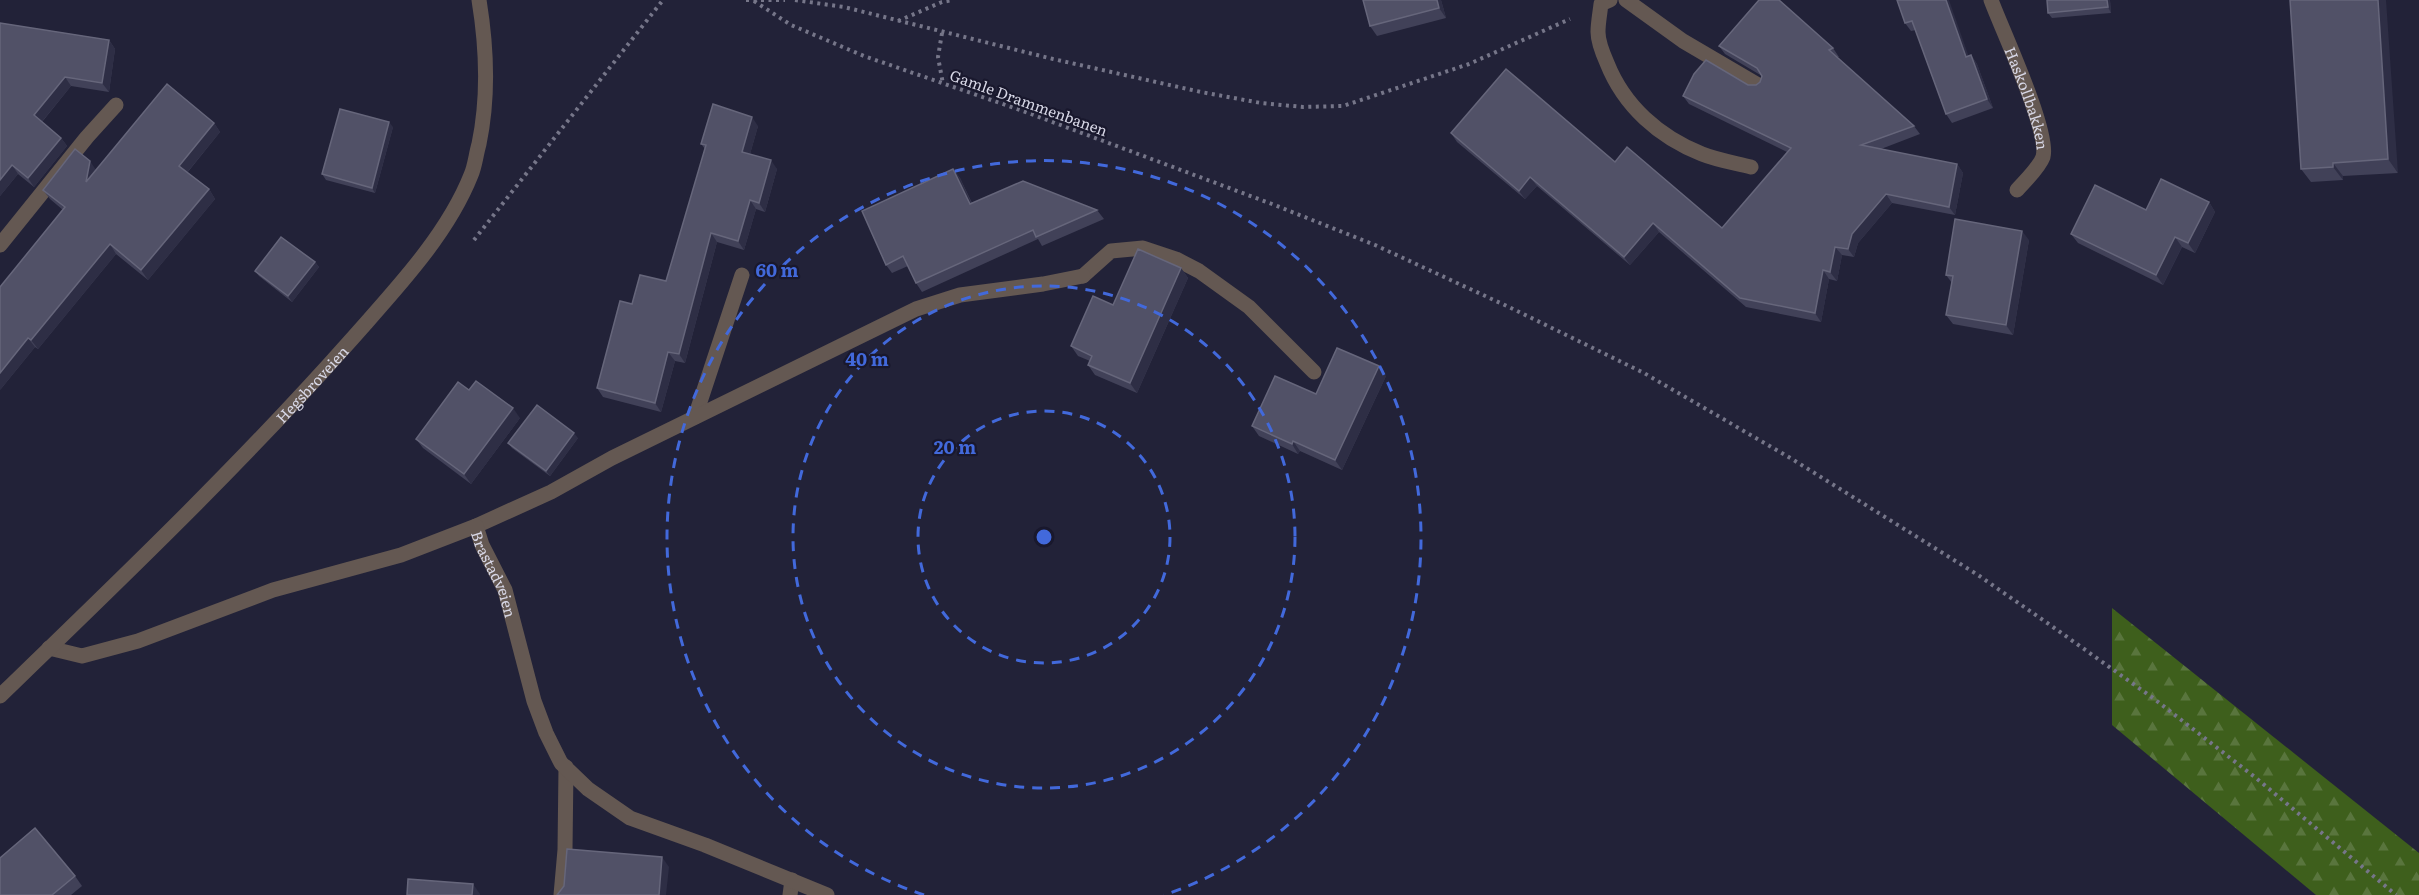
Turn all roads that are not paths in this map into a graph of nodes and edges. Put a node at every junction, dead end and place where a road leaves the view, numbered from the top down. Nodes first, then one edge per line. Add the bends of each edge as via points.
1 (479, 0) edge
2 (1626, 0) edge
3 (1991, 0) edge
4 (1605, 2) edge
5 (1758, 85) edge
6 (116, 105) dead end
7 (1751, 167) dead end
8 (2017, 190) dead end
9 (0, 245) edge
10 (742, 275) dead end
11 (1314, 372) dead end
12 (695, 417) junction
13 (476, 526) junction
14 (49, 648) junction
15 (0, 696) edge
16 (566, 767) junction
17 (791, 888) edge
18 (561, 895) edge
19 (826, 895) edge

1 - 14 street, Hegsbroveien via 487,90 483,123 472,174 436,237 402,282 316,378
2 - 5 street via 1683,41
3 - 8 street, Haskollbakken via 2044,140 2042,159
4 - 7 street via 1598,34 1604,54 1620,89 1643,118 1661,133 1702,154
6 - 9 street
10 - 12 street
11 - 12 street via 1249,307 1176,259 1143,248 1111,252 1083,276 960,294 916,309
12 - 13 street
13 - 14 street, Brastadveien via 401,555 273,590 138,641 82,656
13 - 16 street, Brastadveien via 505,590 534,701 546,733
14 - 15 street, Hegsbroveien
16 - 17 street, Brastadveien via 588,789 630,818
16 - 18 street
17 - 19 street, Brastadveien

